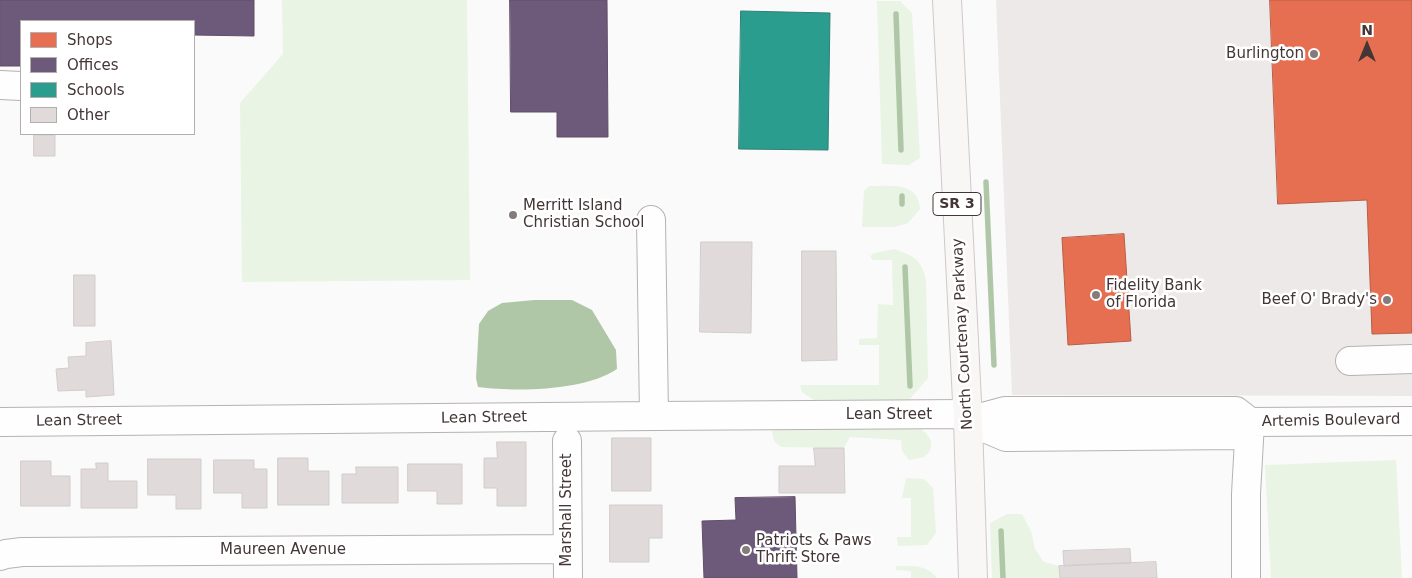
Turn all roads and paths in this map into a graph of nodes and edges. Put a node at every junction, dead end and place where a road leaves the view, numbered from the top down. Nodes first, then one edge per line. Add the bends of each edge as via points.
1 (947, 0) edge
2 (0, 86) edge
3 (20, 86) edge
4 (651, 220) dead end
5 (1412, 359) edge
6 (1350, 361) dead end
7 (654, 416) junction
8 (968, 418) junction
9 (1412, 421) edge
10 (0, 422) edge
11 (1250, 422) junction
12 (566, 442) dead end
13 (567, 549) junction
14 (0, 556) edge
15 (568, 578) edge
16 (972, 578) edge
17 (1246, 578) edge

1 - 8 main road, North Courtenay Parkway / SR 3
2 - 3 street
4 - 7 street
5 - 6 street
7 - 8 street, Lean Street
7 - 10 street, Lean Street
8 - 11 street, Artemis Boulevard via 1005,411 1146,423 1238,435
8 - 16 main road, North Courtenay Parkway / SR 3
9 - 11 street, Artemis Boulevard
11 - 17 street
12 - 13 street, Marshall Street
13 - 14 street, Maureen Avenue via 32,552
13 - 15 street, Marshall Street

